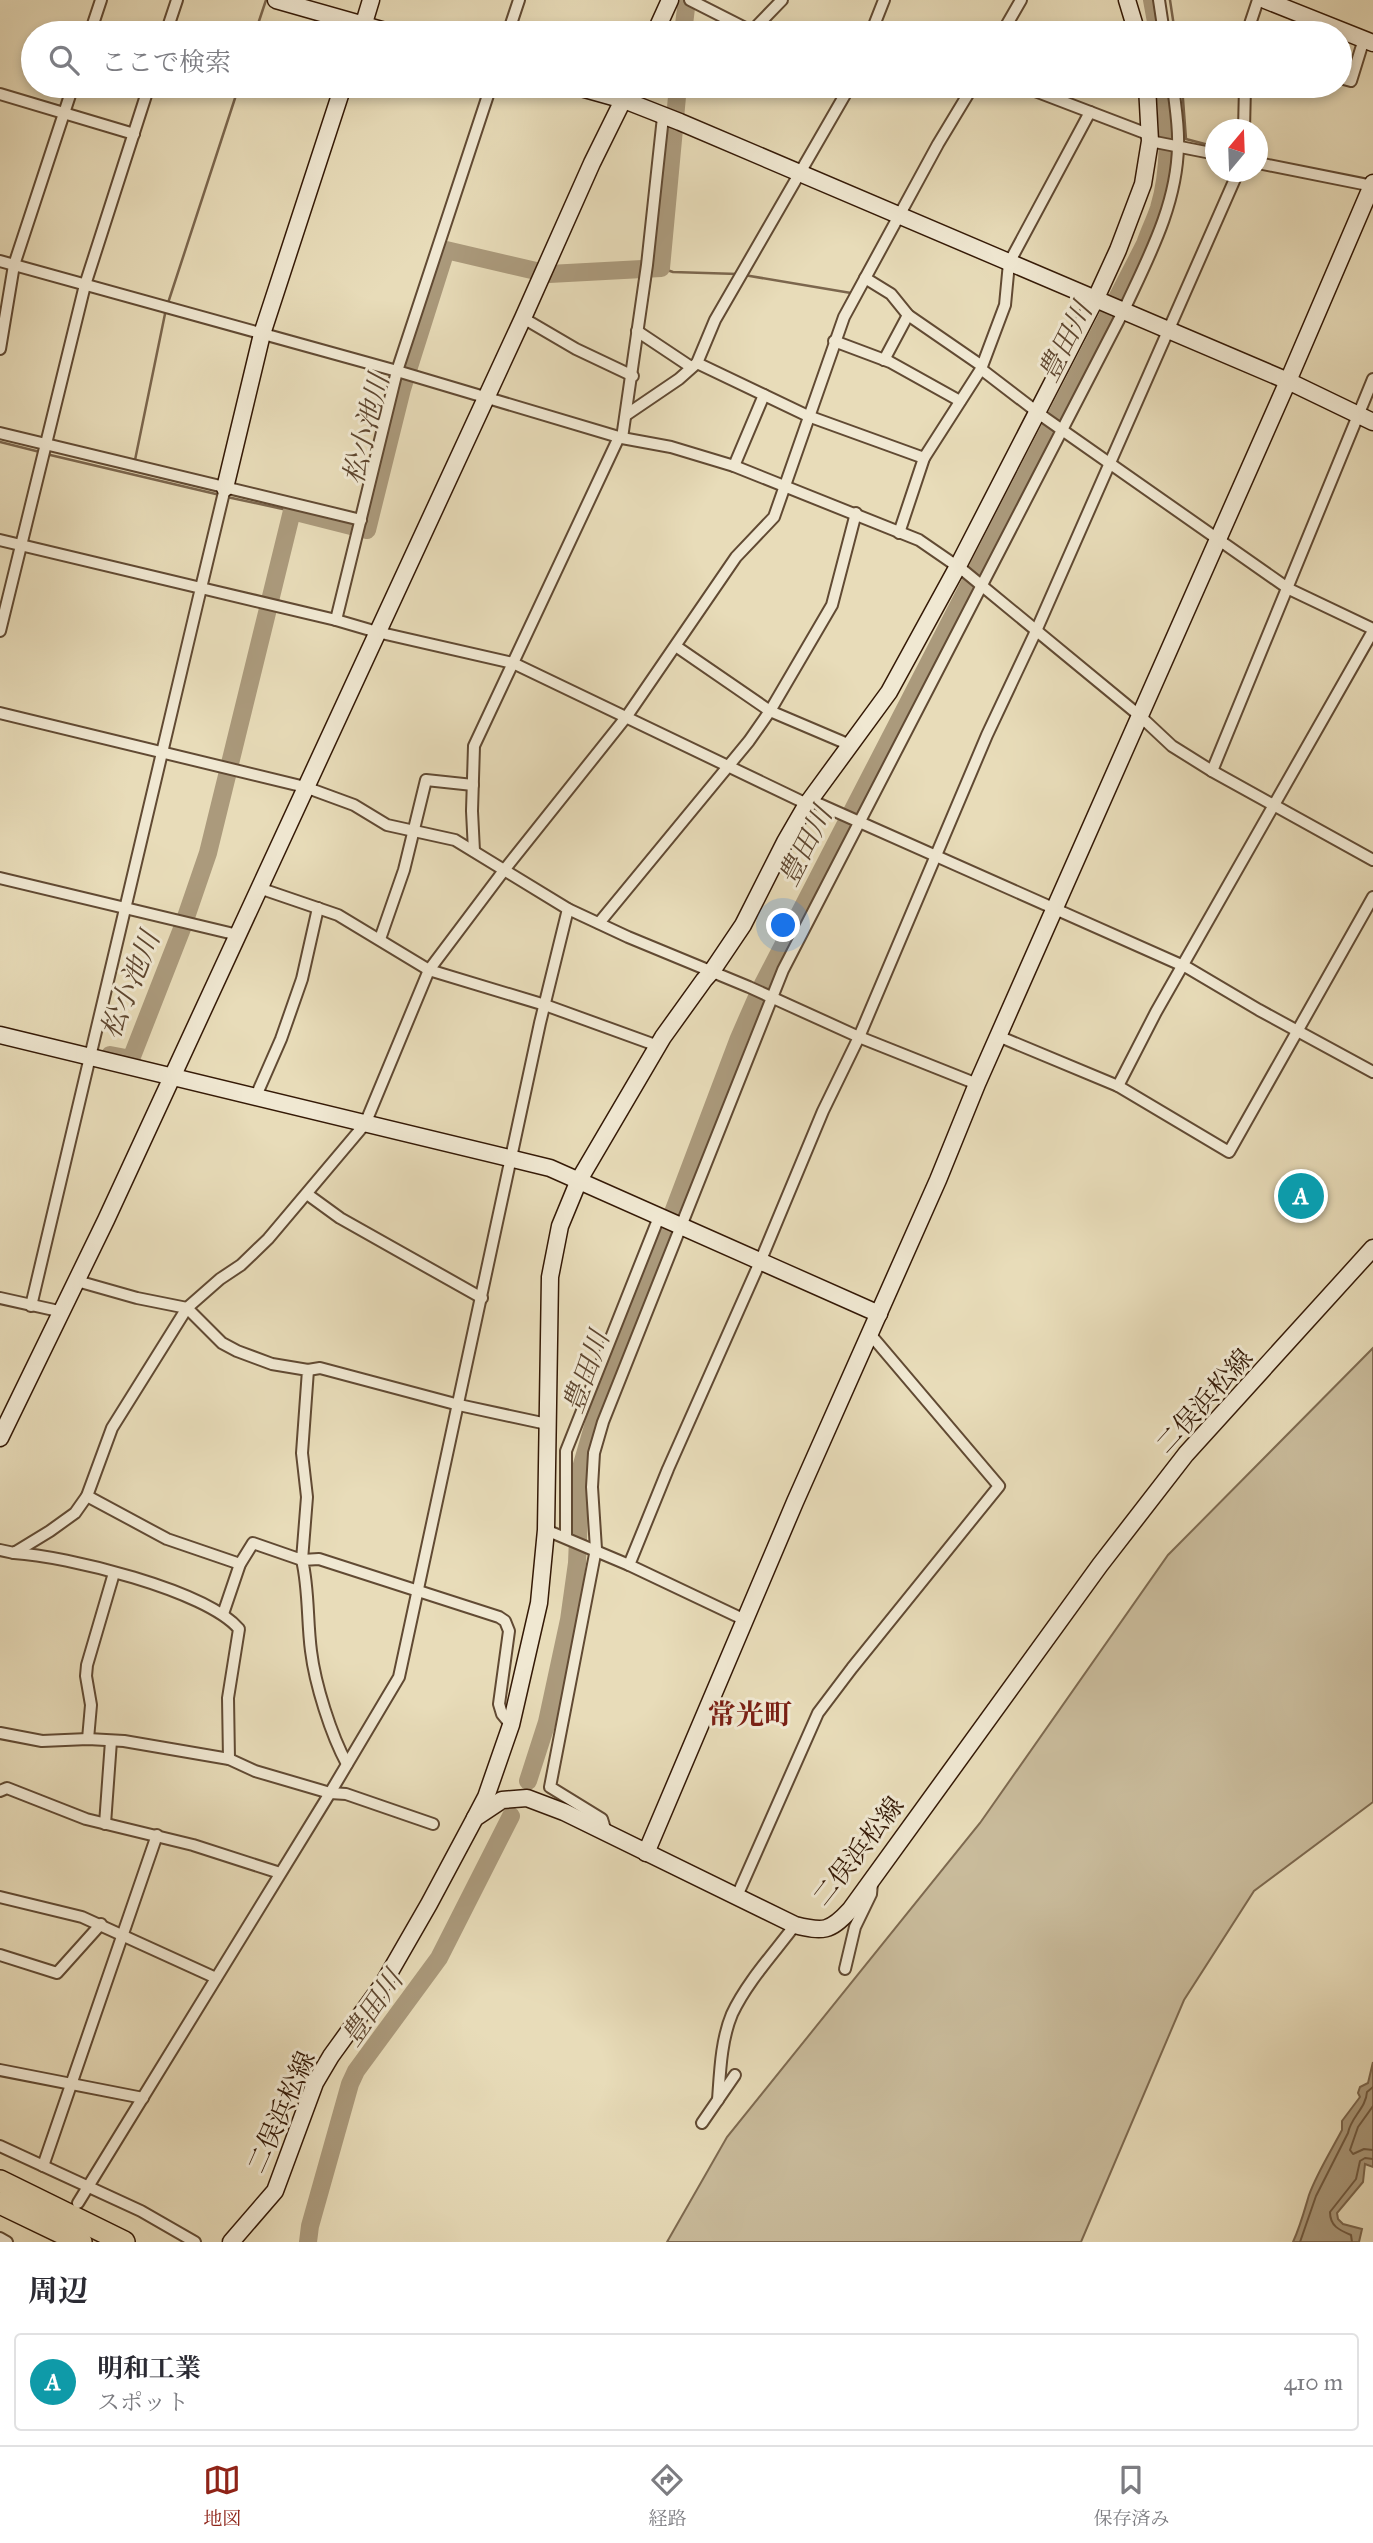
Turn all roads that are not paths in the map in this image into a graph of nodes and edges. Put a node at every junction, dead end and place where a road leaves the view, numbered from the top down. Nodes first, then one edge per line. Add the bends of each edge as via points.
1 (101, 0) edge
2 (177, 0) edge
3 (276, 0) edge
4 (371, 0) edge
5 (519, 0) edge
6 (670, 0) edge
7 (782, 0) edge
8 (884, 0) edge
9 (1021, 0) edge
10 (1128, 0) edge
11 (1159, 0) edge
12 (1258, 0) edge
13 (1265, 0) edge
14 (691, 1) edge
15 (94, 21) edge
16 (170, 21) edge
17 (338, 21) edge
18 (364, 21) edge
19 (512, 21) edge
20 (660, 21) edge
21 (732, 21) edge
22 (764, 21) edge
23 (876, 21) edge
24 (1009, 21) edge
25 (1133, 21) edge
26 (1162, 21) edge
27 (1251, 21) edge
28 (1318, 21) edge
29 (1368, 41) edge
30 (1352, 79) edge
31 (0, 94) edge
32 (69, 98) edge
33 (145, 98) edge
34 (339, 98) edge
35 (487, 98) edge
36 (624, 98) edge
37 (634, 98) edge
38 (840, 98) edge
39 (966, 98) edge
40 (1053, 98) edge
41 (1149, 98) edge
42 (1173, 98) edge
43 (1245, 98) edge
44 (64, 111) junction
45 (1090, 112) junction
46 (663, 117) junction
47 (1244, 119) edge
48 (134, 134) junction
49 (1155, 141) junction
50 (1178, 145) junction
51 (1205, 151) edge
52 (1268, 165) edge
53 (801, 174) junction
54 (1234, 182) edge
55 (1373, 185) edge
56 (897, 214) junction
57 (0, 261) edge
58 (1009, 262) junction
59 (14, 265) junction
60 (865, 278) junction
61 (85, 285) junction
62 (1100, 300) junction
63 (1122, 309) junction
64 (908, 315) junction
65 (523, 318) junction
66 (1169, 330) junction
67 (637, 331) junction
68 (261, 334) junction
69 (834, 341) junction
70 (0, 349) edge
71 (884, 360) junction
72 (694, 365) junction
73 (982, 367) junction
74 (402, 373) junction
75 (633, 376) junction
76 (1373, 379) edge
77 (1288, 381) junction
78 (764, 395) junction
79 (486, 398) junction
80 (960, 401) junction
81 (1041, 414) junction
82 (1358, 414) junction
83 (626, 415) junction
84 (808, 416) junction
85 (1373, 422) edge
86 (1062, 429) junction
87 (0, 433) edge
88 (621, 437) junction
89 (46, 446) junction
90 (924, 458) junction
91 (1110, 463) junction
92 (734, 466) junction
93 (784, 486) junction
94 (223, 495) junction
95 (856, 513) junction
96 (361, 520) junction
97 (899, 533) junction
98 (0, 540) edge
99 (1219, 540) junction
100 (21, 545) junction
101 (961, 568) junction
102 (980, 584) junction
103 (201, 588) junction
104 (1289, 589) junction
105 (336, 620) junction
106 (1373, 630) edge
107 (0, 631) edge
108 (1036, 631) junction
109 (377, 632) junction
110 (677, 647) junction
111 (513, 663) junction
112 (770, 711) junction
113 (0, 713) edge
114 (627, 716) junction
115 (1140, 716) junction
116 (850, 745) junction
117 (162, 752) junction
118 (728, 767) junction
119 (1212, 771) junction
120 (473, 785) junction
121 (305, 787) junction
122 (808, 802) junction
123 (1274, 805) junction
124 (859, 822) junction
125 (414, 832) junction
126 (474, 851) junction
127 (935, 857) junction
128 (1373, 860) edge
129 (505, 869) junction
130 (0, 878) edge
131 (259, 888) junction
132 (1373, 897) edge
133 (1055, 907) junction
134 (125, 908) junction
135 (318, 908) junction
136 (568, 909) junction
137 (599, 923) junction
138 (237, 934) junction
139 (380, 939) junction
140 (1183, 966) junction
141 (429, 970) junction
142 (712, 971) junction
143 (770, 996) junction
144 (545, 1005) junction
145 (1298, 1031) junction
146 (0, 1035) edge
147 (998, 1036) junction
148 (859, 1037) junction
149 (658, 1046) junction
150 (89, 1056) junction
151 (1373, 1072) edge
152 (172, 1076) junction
153 (977, 1084) junction
154 (1118, 1086) junction
155 (256, 1096) junction
156 (365, 1124) junction
157 (511, 1157) junction
158 (579, 1180) junction
159 (307, 1194) junction
160 (661, 1218) junction
161 (680, 1226) junction
162 (1373, 1248) edge
163 (760, 1262) junction
164 (77, 1281) junction
165 (0, 1298) edge
166 (482, 1298) junction
167 (31, 1306) junction
168 (187, 1308) junction
169 (63, 1312) junction
170 (879, 1314) junction
171 (870, 1334) junction
172 (308, 1370) junction
173 (459, 1405) junction
174 (547, 1424) junction
175 (0, 1438) edge
176 (87, 1496) junction
177 (546, 1530) junction
178 (568, 1538) junction
179 (593, 1548) junction
180 (0, 1550) edge
181 (14, 1553) junction
182 (302, 1560) junction
183 (240, 1564) junction
184 (629, 1565) junction
185 (114, 1573) junction
186 (419, 1591) junction
187 (223, 1614) junction
188 (744, 1620) junction
189 (510, 1725) junction
190 (0, 1733) edge
191 (88, 1739) junction
192 (111, 1741) junction
193 (229, 1759) junction
194 (347, 1764) junction
195 (0, 1791) edge
196 (330, 1793) junction
197 (475, 1818) junction
198 (106, 1824) junction
199 (433, 1824) dead end
200 (606, 1832) junction
201 (158, 1835) junction
202 (646, 1853) junction
203 (280, 1873) junction
204 (873, 1877) junction
205 (737, 1896) junction
206 (0, 1897) edge
207 (101, 1924) junction
208 (796, 1925) junction
209 (124, 1936) junction
210 (0, 1955) edge
211 (845, 1969) dead end
212 (216, 1978) junction
213 (0, 2070) edge
214 (735, 2075) dead end
215 (73, 2084) junction
216 (143, 2098) junction
217 (718, 2100) junction
218 (702, 2123) dead end
219 (0, 2146) edge
220 (44, 2166) junction
221 (0, 2181) edge
222 (88, 2188) junction
223 (0, 2203) edge
224 (78, 2203) dead end
225 (0, 2238) edge
226 (8, 2242) edge
227 (80, 2242) edge
228 (124, 2242) edge
229 (195, 2242) edge
230 (232, 2242) edge

1 - 15 street
2 - 16 street
3 - 17 street
4 - 18 street
5 - 19 street
6 - 20 street
7 - 22 street
8 - 23 street
9 - 24 street
10 - 25 street
11 - 26 street
12 - 27 street
13 - 28 street
14 - 21 street
29 - 30 street
31 - 44 street
32 - 44 street
33 - 48 street
34 - 68 street
35 - 74 street
36 - 65 street
37 - 46 street
38 - 53 street
39 - 56 street
40 - 45 street
41 - 49 street
42 - 50 street
43 - 47 street
44 - 48 street
44 - 59 street
45 - 49 street
45 - 58 street
46 - 53 street
46 - 67 street
48 - 61 street
49 - 50 street
49 - 62 street via 1136,207
50 - 51 street
50 - 63 street via 1166,217
52 - 55 street
53 - 56 street
53 - 72 street via 740,275
54 - 66 street
55 - 77 street
56 - 58 street
56 - 60 street
57 - 59 street
58 - 62 street
58 - 73 street via 1005,305
59 - 61 street
59 - 70 street
60 - 64 street via 891,294
60 - 69 street
61 - 68 street
61 - 89 street
62 - 63 street
62 - 81 street
63 - 66 street
63 - 86 street
64 - 71 street
64 - 73 street
65 - 75 street
65 - 79 street
66 - 77 street
66 - 91 street
67 - 72 street
67 - 75 street
68 - 74 street
68 - 94 street
69 - 71 street
69 - 84 street
71 - 80 street
72 - 78 street
72 - 83 street
73 - 80 street
73 - 81 street
74 - 79 street
74 - 96 street
75 - 83 street
76 - 82 street
77 - 82 street
77 - 99 street
78 - 84 street
78 - 92 street
79 - 88 street
79 - 109 street
80 - 90 street
81 - 86 street
81 - 101 street
82 - 85 street
82 - 104 street
83 - 88 street
84 - 90 street
84 - 93 street
86 - 91 street
86 - 102 street
87 - 89 street
88 - 92 street
88 - 111 street
89 - 94 street via 140,467
89 - 100 street
90 - 97 street
91 - 99 street
91 - 108 street
92 - 93 street
93 - 95 street
93 - 110 street via 774,517 736,557
94 - 96 street
94 - 103 street
95 - 97 street
95 - 112 street via 832,605
96 - 105 street
97 - 101 street via 919,540
98 - 100 street
99 - 104 street
99 - 115 street
100 - 103 street
100 - 107 street
101 - 102 street
101 - 116 street via 889,692
102 - 108 street
102 - 124 street
103 - 105 street
103 - 117 street
104 - 106 street
104 - 119 street
105 - 109 street
106 - 123 street
108 - 115 street
108 - 127 street
109 - 111 street
109 - 121 street
110 - 112 street
110 - 114 street
111 - 114 street
111 - 120 street via 474,747
112 - 116 street
112 - 118 street
113 - 117 street
114 - 118 street
114 - 129 street
115 - 119 street via 1172,746
115 - 133 street
116 - 122 street
117 - 121 street
117 - 134 street
118 - 122 street
118 - 137 street
119 - 123 street
120 - 125 street via 426,780
120 - 126 street
121 - 125 street via 354,805 387,825
121 - 131 street
122 - 124 street
122 - 142 street via 743,925
123 - 128 street
123 - 140 street
124 - 127 street
124 - 143 street
125 - 126 street via 455,840
125 - 139 street
126 - 129 street
127 - 133 street
127 - 148 street
129 - 136 street
129 - 141 street
130 - 134 street
131 - 135 street
131 - 138 street
132 - 145 street
133 - 140 street
133 - 147 street
134 - 138 street
134 - 150 street
135 - 139 street
135 - 155 street via 302,979
136 - 137 street
136 - 144 street
137 - 142 street
138 - 152 street
139 - 141 street
140 - 145 street
140 - 154 street
141 - 144 street
141 - 156 street
142 - 143 street
142 - 149 street
143 - 148 street
143 - 161 street
144 - 149 street
144 - 157 street
145 - 151 street
145 - 154 street via 1229,1152
146 - 150 street
147 - 153 street
147 - 154 street
148 - 153 street
148 - 163 street
149 - 158 street
150 - 152 street
150 - 167 street
152 - 155 street
152 - 164 street
153 - 170 street
155 - 156 street
156 - 157 street
156 - 159 street
157 - 158 street
157 - 166 street
158 - 160 street
158 - 174 street via 560,1226 550,1278
159 - 166 street via 340,1218
159 - 168 street via 241,1265
160 - 161 street
160 - 178 street via 566,1451
161 - 163 street
161 - 179 street via 594,1453
162 - 204 street, 二俣浜松線 via 1186,1454
163 - 170 street
163 - 184 street
164 - 168 street
164 - 169 street
165 - 167 street
166 - 173 street
167 - 169 street
168 - 172 street via 222,1343 237,1351 272,1364
168 - 176 street via 112,1428
169 - 175 street
170 - 171 street
171 - 188 street
171 - 205 street via 999,1486 818,1713
172 - 173 street via 320,1368
172 - 182 street
173 - 174 street
173 - 186 street
174 - 177 street
176 - 181 street via 75,1513
176 - 183 street via 167,1539
177 - 178 street
177 - 189 street via 539,1603
178 - 179 street
179 - 184 street
179 - 200 street via 550,1787 602,1819
180 - 181 street
181 - 185 street via 37,1554
182 - 183 street via 253,1542
182 - 186 street via 319,1559
182 - 194 street via 317,1682
183 - 187 street
184 - 188 street
185 - 187 street via 153,1583
185 - 191 street via 87,1665
186 - 189 street via 506,1621 509,1631 499,1704
186 - 194 street via 399,1677
187 - 193 street via 239,1629 228,1698
188 - 202 street
189 - 197 street
190 - 191 street via 42,1741
191 - 192 street
192 - 193 street
192 - 198 street
193 - 196 street
194 - 196 street
195 - 198 street via 7,1788
196 - 199 street via 346,1794
196 - 203 street
197 - 200 street, 二俣浜松線 via 502,1800 527,1798
197 - 230 street, 二俣浜松線 via 383,1984 315,2083 275,2191
198 - 201 street
200 - 202 street, 二俣浜松線
201 - 203 street
201 - 209 street
202 - 205 street, 二俣浜松線
203 - 212 street
204 - 208 street, 二俣浜松線 via 836,1926 818,1931
204 - 211 street
205 - 208 street, 二俣浜松線
206 - 207 street
207 - 209 street
207 - 210 street via 57,1973
208 - 217 street via 732,2015
209 - 212 street
209 - 215 street
212 - 216 street
213 - 215 street
214 - 217 street
215 - 216 street
215 - 220 street
216 - 222 street
217 - 218 street
219 - 220 street
220 - 222 street
221 - 228 highway
222 - 224 street
222 - 229 street
223 - 227 highway
225 - 226 street

